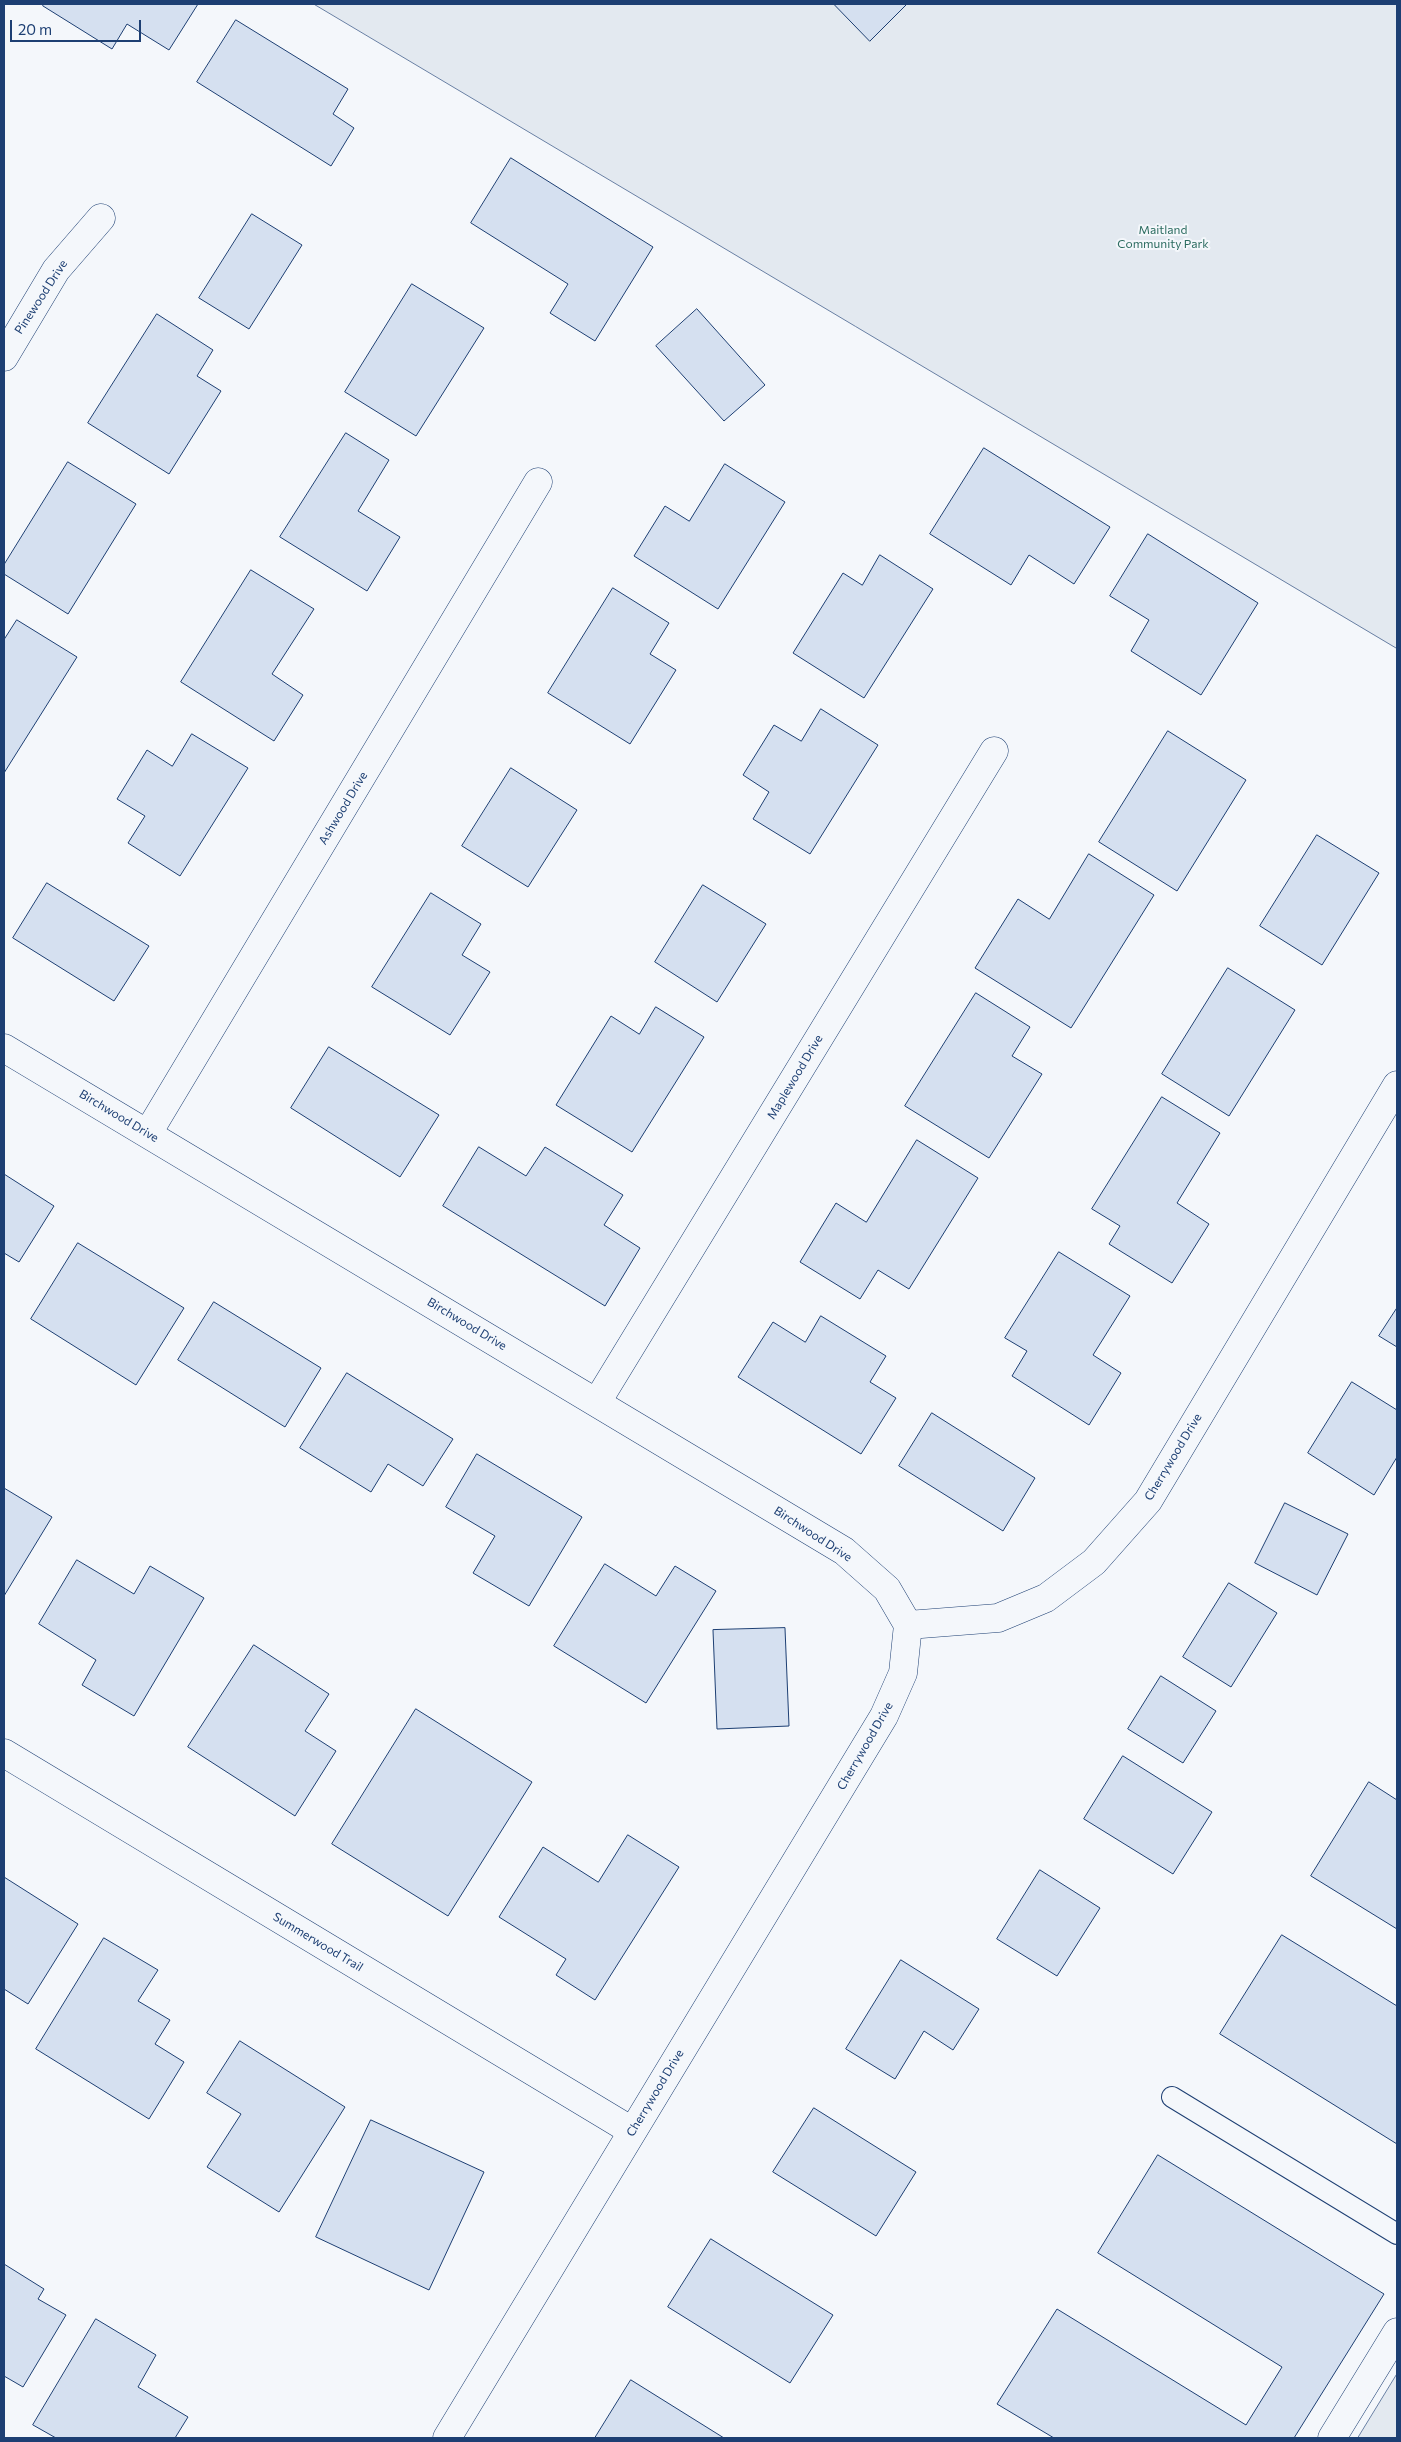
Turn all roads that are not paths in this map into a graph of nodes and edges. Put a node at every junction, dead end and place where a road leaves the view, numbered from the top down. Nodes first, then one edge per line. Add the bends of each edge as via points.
1 (101, 218) dead end
2 (4, 357) edge
3 (538, 482) dead end
4 (994, 752) dead end
5 (4, 1048) edge
6 (1397, 1085) edge
7 (148, 1133) junction
8 (597, 1402) junction
9 (908, 1626) junction
10 (4, 1753) edge
11 (1172, 2096) dead end
12 (632, 2131) junction
13 (1397, 2234) edge
14 (1397, 2332) edge
15 (447, 2438) edge
16 (1332, 2438) edge

1 - 2 street, Pinewood Drive via 56,270
3 - 7 street, Ashwood Drive
4 - 8 street, Maplewood Drive
5 - 7 street, Birchwood Drive
6 - 9 street, Cherrywood Drive via 1148,1501 1094,1562 1046,1598 998,1618
7 - 8 street, Birchwood Drive
8 - 9 street, Birchwood Drive via 844,1551 887,1589
9 - 12 street, Cherrywood Drive via 903,1673 884,1716
10 - 12 street, Summerwood Trail
11 - 13 lane
12 - 15 street, Cherrywood Drive
14 - 16 street

